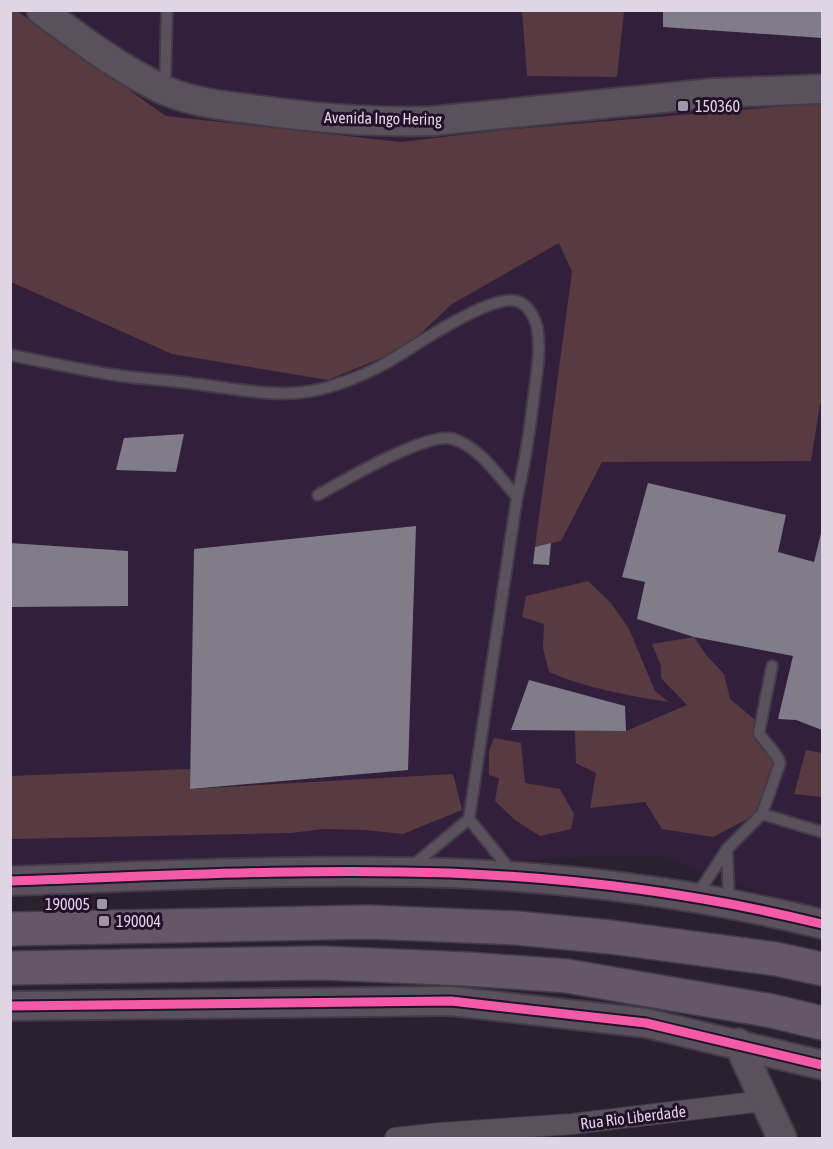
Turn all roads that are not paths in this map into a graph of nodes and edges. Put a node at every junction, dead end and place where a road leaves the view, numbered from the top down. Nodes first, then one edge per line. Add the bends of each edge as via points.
1 (41, 10) edge
2 (167, 10) edge
3 (822, 89) edge
4 (165, 90) junction
5 (10, 355) edge
6 (318, 495) dead end
7 (517, 497) junction
8 (771, 666) dead end
9 (762, 814) junction
10 (469, 819) junction
11 (822, 832) edge
12 (727, 849) junction
13 (404, 872) junction
14 (516, 877) junction
15 (10, 881) edge
16 (695, 898) junction
17 (729, 904) junction
18 (822, 924) edge
19 (10, 929) edge
20 (10, 968) edge
21 (822, 969) edge
22 (10, 1006) edge
23 (822, 1023) edge
24 (738, 1043) junction
25 (822, 1065) edge
26 (763, 1101) junction
27 (572, 1131) edge
28 (394, 1138) edge
29 (782, 1138) edge

1 - 4 main road, Avenida Ingo Hering via 100,54
2 - 4 lane
3 - 4 main road, Avenida Ingo Hering via 712,93 405,122 318,118 194,100
5 - 7 lane via 121,376 249,392 302,393 340,384 384,364 492,303 509,299 521,302 537,325 539,358
6 - 7 lane via 390,456 425,442 451,438 474,450
7 - 10 lane
8 - 9 lane via 759,733 780,764
9 - 11 lane
9 - 12 lane
10 - 13 lane
10 - 14 lane
12 - 16 lane
12 - 17 lane
13 - 14 main road
13 - 15 main road
14 - 16 main road
16 - 17 main road
17 - 18 main road
19 - 21 highway via 368,922 517,928 776,959
20 - 23 highway via 322,963 468,969 567,976
22 - 24 main road via 451,1001 646,1023
24 - 25 main road
24 - 26 main road
26 - 27 street, Rua Rio Liberdade
26 - 29 main road
27 - 28 street, Rua Rio Liberdade via 440,1133

